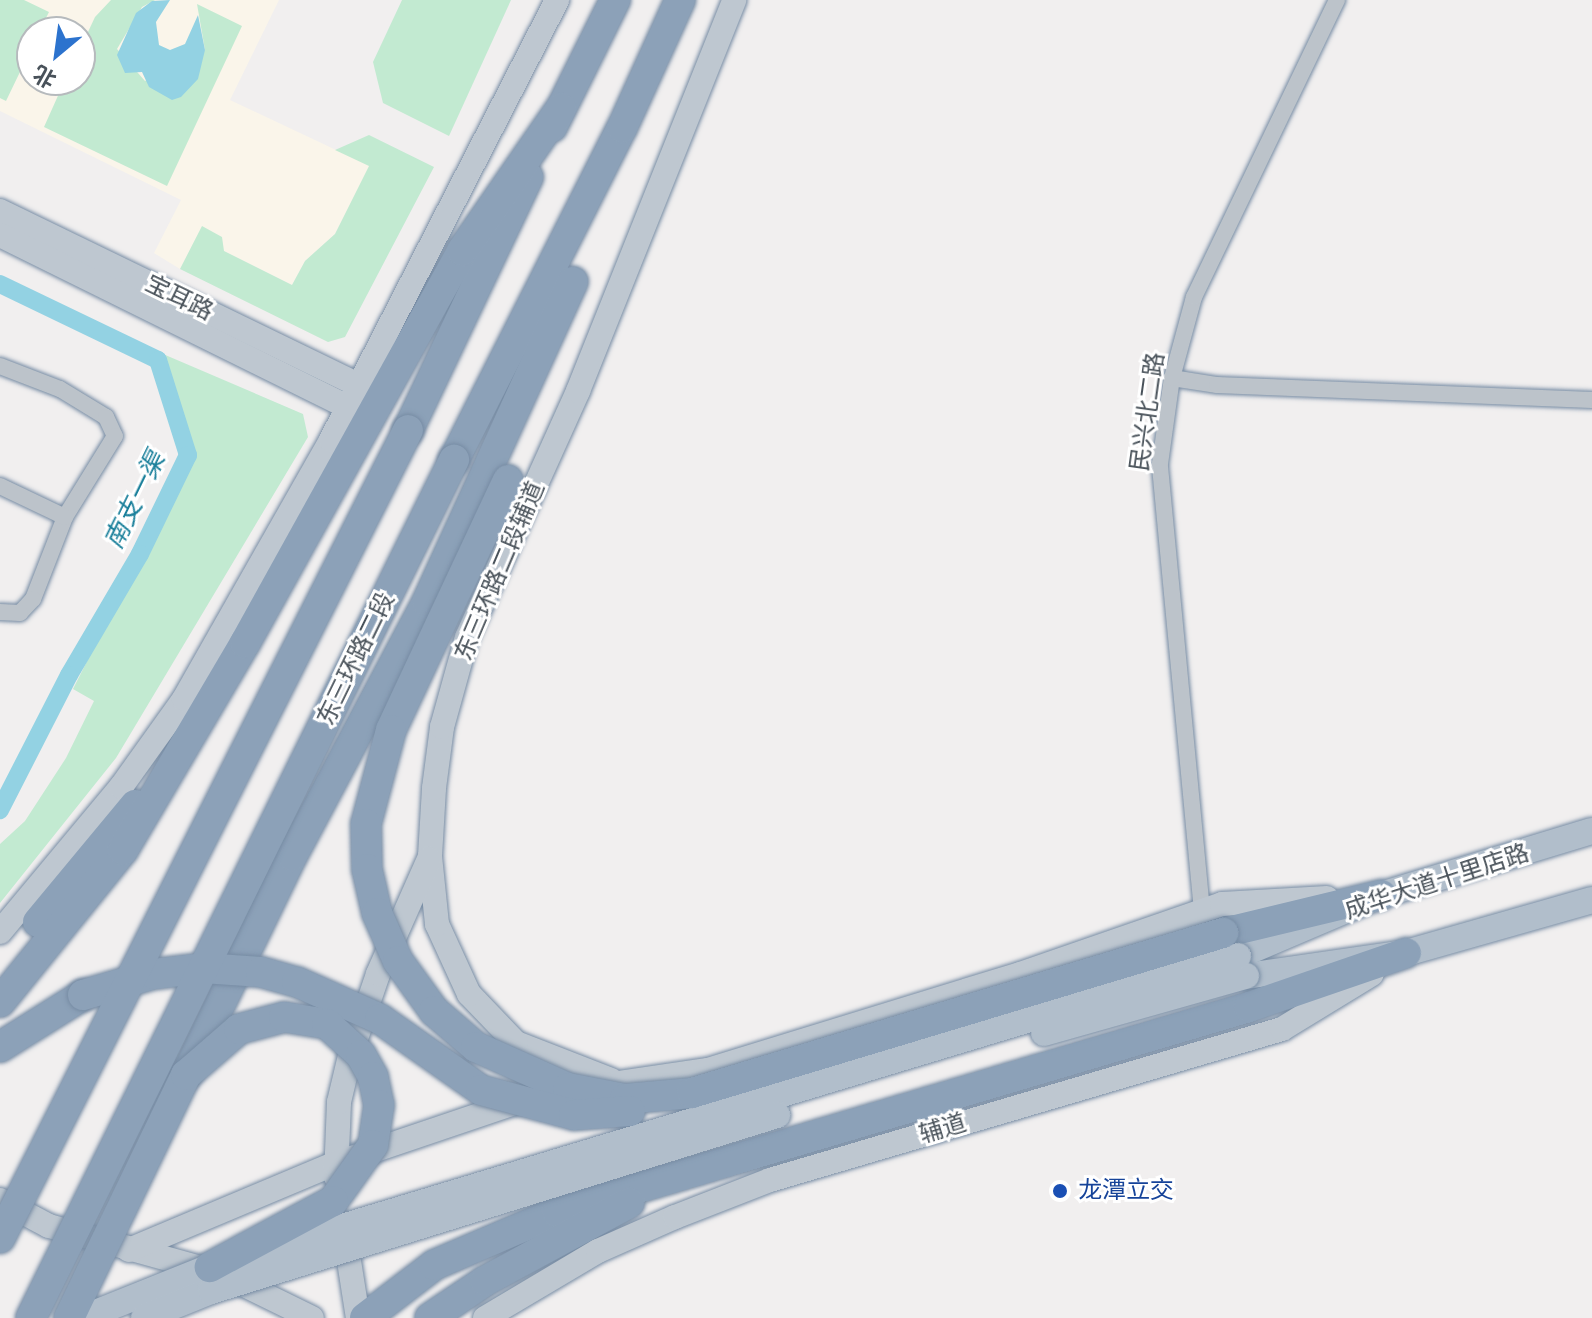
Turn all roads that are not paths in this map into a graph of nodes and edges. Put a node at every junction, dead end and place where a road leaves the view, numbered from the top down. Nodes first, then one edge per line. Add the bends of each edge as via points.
1 (557, 0) edge
2 (615, 0) edge
3 (680, 0) edge
4 (734, 0) edge
5 (1337, 0) edge
6 (561, 108) junction
7 (622, 128) junction
8 (0, 211) edge
9 (0, 235) edge
10 (0, 366) edge
11 (1172, 378) junction
12 (1592, 400) edge
13 (358, 403) junction
14 (497, 479) junction
15 (0, 486) edge
16 (65, 517) junction
17 (0, 612) edge
18 (184, 750) junction
19 (1592, 831) edge
20 (430, 856) junction
21 (1381, 895) junction
22 (1592, 900) edge
23 (1202, 911) junction
24 (0, 932) edge
25 (1406, 953) junction
26 (1236, 955) junction
27 (0, 970) edge
28 (0, 1002) edge
29 (0, 1047) edge
30 (186, 1075) junction
31 (615, 1081) junction
32 (692, 1093) junction
33 (334, 1164) junction
34 (677, 1176) junction
35 (0, 1200) edge
36 (0, 1238) edge
37 (129, 1250) junction
38 (210, 1267) junction
39 (31, 1318) edge
40 (69, 1318) edge
41 (83, 1318) edge
42 (144, 1318) edge
43 (312, 1318) edge
44 (358, 1318) edge
45 (365, 1318) edge
46 (430, 1318) edge
47 (485, 1318) edge

1 - 13 main road
2 - 6 highway
3 - 7 highway, 东三环路二段
4 - 20 main road, 东三环路二段辅道 via 578,391 467,637 442,727
5 - 11 street, 民兴北二路 via 1194,297
6 - 13 highway
6 - 36 highway, bridge via 408,430
7 - 14 highway via 573,282
7 - 39 highway, 东三环路二段, bridge
8 - 13 main road, 宝耳路
9 - 13 main road, 宝耳路
10 - 16 street via 60,389 106,417 115,436
11 - 12 street via 1217,385
11 - 23 street, 民兴北二路 via 1160,464
13 - 18 highway
13 - 24 main road via 184,699 121,787
14 - 30 highway, bridge
14 - 32 highway, bridge via 375,780 366,824 367,869 377,913 398,961 425,998 476,1047 568,1088 625,1099
15 - 16 street
16 - 17 street via 33,599 20,613
18 - 27 highway
18 - 28 highway via 123,850
19 - 21 main road, 成华大道十里店路
20 - 31 main road, 东三环路二段辅道 via 437,924 469,994 490,1021 547,1059
20 - 33 main road via 378,974 350,1056
21 - 23 main road via 1222,904
21 - 26 highway
22 - 25 main road, 成华大道十里店路
23 - 31 main road via 708,1070
25 - 26 main road, 成华大道十里店路
25 - 34 highway via 1249,1007
25 - 47 main road, 辅道 via 1282,1029 770,1180 598,1251
26 - 32 highway, bridge
26 - 38 main road, bridge
26 - 42 main road, bridge via 896,1076 211,1291
29 - 32 highway, bridge via 83,995 154,974 203,968 297,982 380,1019 481,1090 528,1105 574,1115 632,1111
30 - 38 highway, bridge via 239,1029 284,1017 327,1024 343,1035 373,1077 379,1105 373,1145 333,1201
30 - 40 highway, bridge
31 - 33 main road via 500,1105
33 - 37 main road
33 - 44 main road
34 - 45 highway via 492,1236 434,1265
34 - 46 highway via 485,1281
35 - 37 main road via 49,1226
37 - 43 main road via 222,1274
38 - 41 main road, bridge

